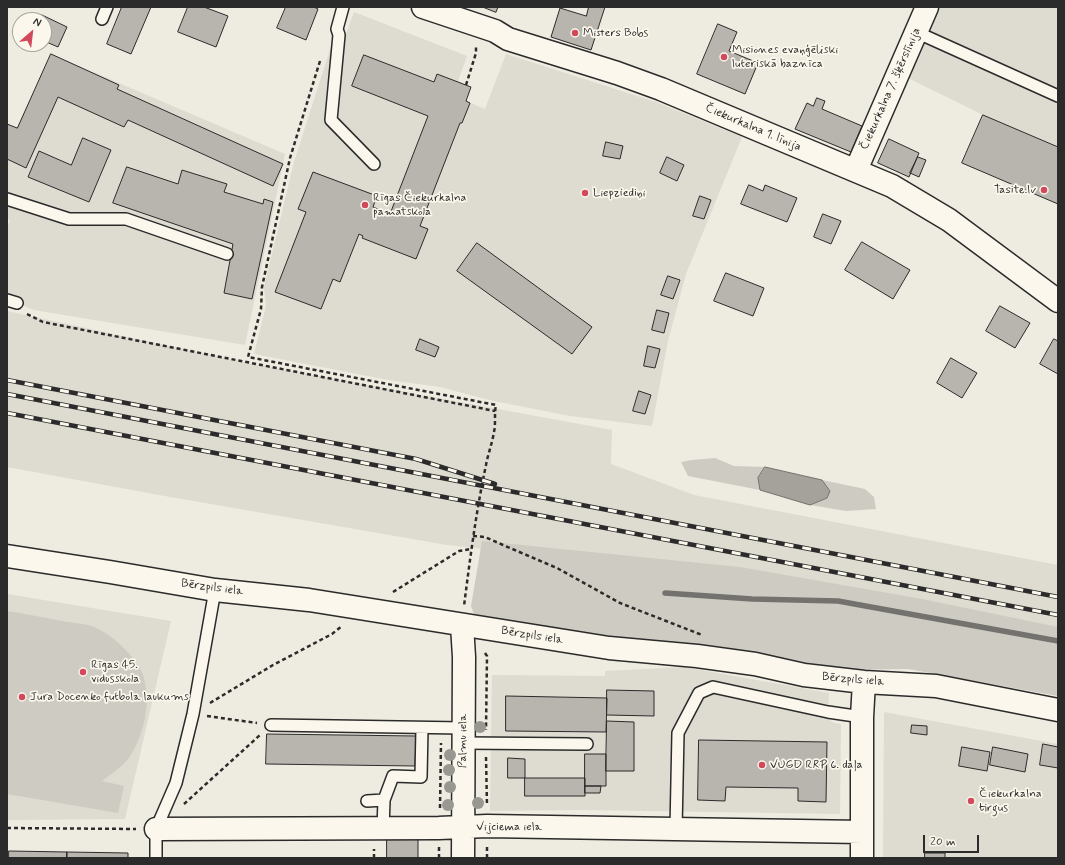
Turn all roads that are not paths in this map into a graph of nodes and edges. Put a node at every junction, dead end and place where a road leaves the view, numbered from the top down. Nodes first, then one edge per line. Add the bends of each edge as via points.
1 (107, 7) edge
2 (343, 7) edge
3 (927, 7) edge
4 (436, 9) edge
5 (102, 19) dead end
6 (916, 32) junction
7 (1058, 96) edge
8 (374, 164) dead end
9 (856, 170) junction
10 (7, 199) edge
11 (227, 254) dead end
12 (1058, 301) edge
13 (7, 556) edge
14 (215, 590) junction
15 (462, 625) junction
16 (864, 682) junction
17 (1058, 710) edge
18 (862, 717) junction
19 (271, 725) road end
20 (422, 728) junction
21 (464, 736) junction
22 (587, 744) dead end
23 (384, 800) junction
24 (367, 801) dead end
25 (463, 827) junction
26 (156, 829) junction
27 (382, 829) junction
28 (676, 829) junction
29 (862, 832) junction
30 (156, 858) edge
31 (463, 858) edge
32 (862, 858) edge

1 - 5 lane
2 - 8 lane via 337,29 339,35 331,120
3 - 6 street, Čiekurkalna 7. šķērslīnija
4 - 9 street, Čiekurkalna 1. līnija via 508,38 617,73
6 - 7 lane
6 - 9 street, Čiekurkalna 7. šķērslīnija
9 - 12 street, Čiekurkalna 1. līnija via 892,186 949,220
10 - 11 lane via 69,219 126,220
13 - 14 street, Bērzpils iela
14 - 15 street, Bērzpils iela via 309,600
14 - 26 lane via 192,714 176,782
15 - 16 street, Bērzpils iela via 609,648 755,664 804,675
15 - 21 street, Palmu iela
16 - 17 street, Bērzpils iela via 936,686
16 - 18 street
18 - 28 lane via 713,687 699,693 678,733
18 - 29 street
19 - 20 lane
20 - 21 lane
20 - 23 lane via 421,777 393,776
21 - 22 lane
21 - 25 street, Palmu iela
23 - 24 lane
23 - 27 lane
25 - 27 street, Vijciema iela
25 - 28 street, Vijciema iela
25 - 31 street, Palmu iela
26 - 27 street, Vijciema iela
26 - 30 lane
28 - 29 street, Vijciema iela
29 - 32 street

